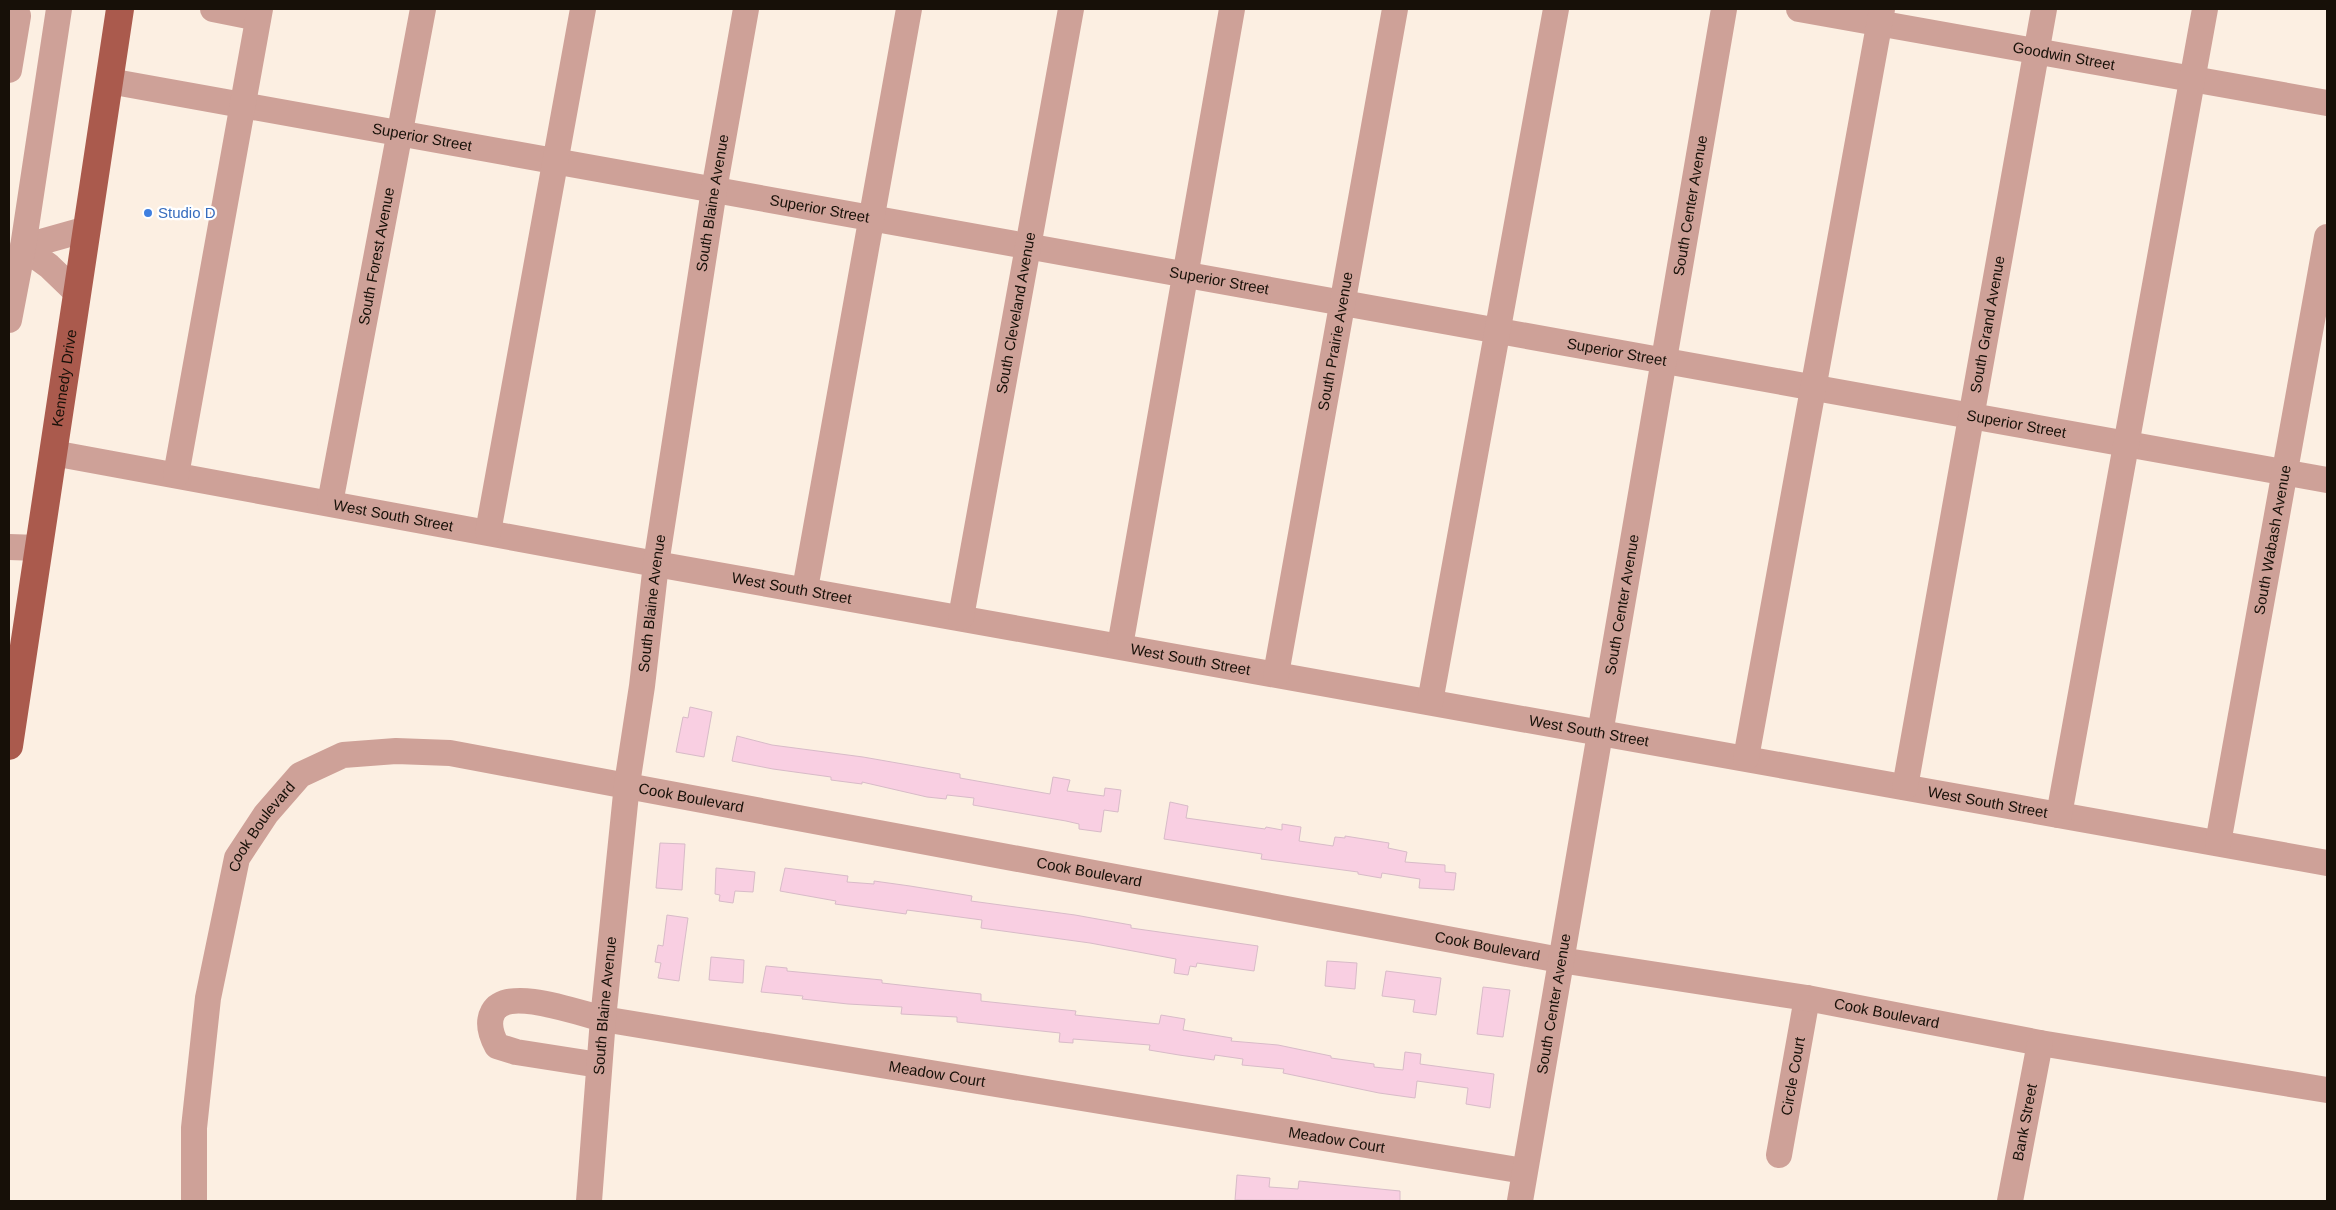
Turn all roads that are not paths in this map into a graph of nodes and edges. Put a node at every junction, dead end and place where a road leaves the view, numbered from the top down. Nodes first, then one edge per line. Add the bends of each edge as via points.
1 (12, 9) edge
2 (60, 9) edge
3 (120, 9) edge
4 (213, 9) edge
5 (422, 9) edge
6 (583, 9) edge
7 (746, 9) edge
8 (909, 9) edge
9 (1071, 9) edge
10 (1232, 9) edge
11 (1395, 9) edge
12 (1556, 9) edge
13 (1724, 9) edge
14 (1799, 9) edge
15 (2044, 9) edge
16 (2205, 9) edge
17 (259, 13) edge
18 (1880, 16) edge
19 (2037, 51) junction
20 (9, 70) edge
21 (2192, 79) junction
22 (109, 81) junction
23 (2327, 104) edge
24 (242, 105) junction
25 (399, 134) junction
26 (555, 161) junction
27 (714, 190) junction
28 (20, 192) edge
29 (871, 218) junction
30 (87, 229) junction
31 (2327, 236) edge
32 (1028, 246) junction
33 (23, 247) junction
34 (1186, 275) junction
35 (77, 294) junction
36 (1342, 303) junction
37 (9, 320) edge
38 (1498, 331) junction
39 (1664, 360) junction
40 (1813, 388) junction
41 (1972, 416) junction
42 (2126, 444) junction
43 (53, 453) junction
44 (2285, 472) junction
45 (176, 475) junction
46 (2327, 480) edge
47 (330, 503) junction
48 (488, 532) junction
49 (9, 547) edge
50 (39, 548) junction
51 (656, 564) junction
52 (805, 589) junction
53 (961, 617) junction
54 (1120, 646) junction
55 (1276, 674) junction
56 (1430, 702) junction
57 (12, 709) edge
58 (1600, 732) junction
59 (9, 746) edge
60 (1746, 758) junction
61 (627, 784) junction
62 (1906, 787) junction
63 (2059, 815) junction
64 (2218, 843) junction
65 (2327, 863) edge
66 (1560, 960) junction
67 (1807, 998) junction
68 (603, 1019) junction
69 (2040, 1043) junction
70 (600, 1065) junction
71 (2327, 1090) edge
72 (1779, 1155) dead end
73 (1524, 1171) junction
74 (194, 1201) edge
75 (589, 1201) edge
76 (1520, 1201) edge
77 (2010, 1201) edge

1 - 20 street via 18,16
2 - 28 street
3 - 22 main road, Kennedy Drive
4 - 17 street
5 - 25 street, South Forest Avenue
6 - 26 street
7 - 27 street, South Blaine Avenue
8 - 29 street
9 - 32 street, South Cleveland Avenue
10 - 34 street
11 - 36 street, South Prairie Avenue
12 - 38 street
13 - 39 street, South Center Avenue
14 - 18 street, Goodwin Street
15 - 19 street, South Grand Avenue
16 - 21 street
17 - 24 street
18 - 19 street, Goodwin Street
18 - 40 street
19 - 21 street, Goodwin Street
19 - 41 street, South Grand Avenue
21 - 23 street, Goodwin Street
21 - 42 street
22 - 24 street, Superior Street
22 - 30 main road, Kennedy Drive
24 - 25 street, Superior Street
24 - 45 street
25 - 26 street, Superior Street
25 - 47 street, South Forest Avenue
26 - 27 street, Superior Street
26 - 48 street
27 - 29 street, Superior Street
27 - 51 street, South Blaine Avenue
28 - 33 street
29 - 32 street, Superior Street
29 - 52 street
30 - 33 street
30 - 35 main road, Kennedy Drive
31 - 44 street, South Wabash Avenue
32 - 34 street, Superior Street
32 - 53 street, South Cleveland Avenue
33 - 35 street via 49,266
33 - 37 street
34 - 36 street, Superior Street
34 - 54 street
35 - 43 main road, Kennedy Drive
36 - 38 street, Superior Street
36 - 55 street, South Prairie Avenue
38 - 39 street, Superior Street
38 - 56 street
39 - 40 street, Superior Street
39 - 58 street, South Center Avenue
40 - 41 street, Superior Street
40 - 60 street
41 - 42 street, Superior Street
41 - 62 street, South Grand Avenue
42 - 44 street, Superior Street
42 - 63 street
43 - 45 street, West South Street
43 - 50 main road, Kennedy Drive
44 - 46 street, Superior Street
44 - 64 street, South Wabash Avenue
45 - 47 street, West South Street
47 - 48 street, West South Street
48 - 51 street, West South Street
49 - 50 street
50 - 57 main road, Kennedy Drive
51 - 52 street, West South Street
51 - 61 street, South Blaine Avenue
52 - 53 street, West South Street
53 - 54 street, West South Street
54 - 55 street, West South Street
55 - 56 street, West South Street
56 - 58 street, West South Street
57 - 59 main road, Kennedy Drive
58 - 60 street, West South Street
58 - 66 street, South Center Avenue
60 - 62 street, West South Street
61 - 66 street, Cook Boulevard
61 - 68 street, South Blaine Avenue
61 - 74 street, Cook Boulevard via 450,753 396,750 344,755 300,775 266,814 237,858 208,998 194,1128
62 - 63 street, West South Street
63 - 64 street, West South Street
64 - 65 street, West South Street
66 - 67 street, Cook Boulevard
66 - 73 street, South Center Avenue
67 - 69 street, Cook Boulevard
67 - 72 street, Circle Court
68 - 70 street, South Blaine Avenue
68 - 70 street, Meadow Court via 528,1000 507,1001 496,1007 490,1017 490,1034 497,1046
68 - 73 street, Meadow Court
69 - 71 street, Cook Boulevard
69 - 77 street, Bank Street
70 - 75 street, South Blaine Avenue
73 - 76 street, South Center Avenue

